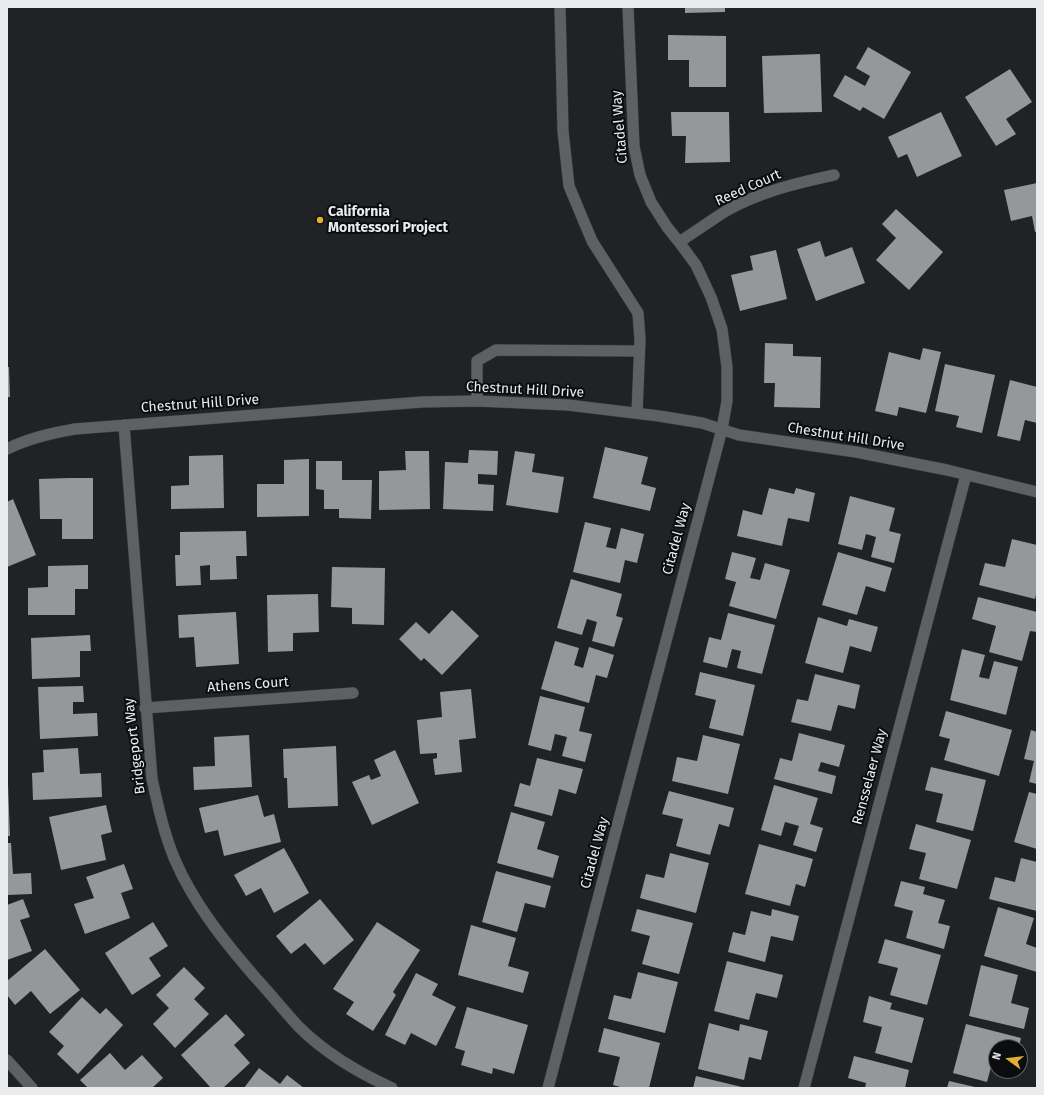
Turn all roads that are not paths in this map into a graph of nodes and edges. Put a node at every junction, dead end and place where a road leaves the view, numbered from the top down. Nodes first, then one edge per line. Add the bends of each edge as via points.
1 (560, 7) edge
2 (628, 7) edge
3 (834, 175) dead end
4 (679, 242) junction
5 (639, 351) junction
6 (478, 401) junction
7 (637, 413) junction
8 (124, 425) junction
9 (722, 429) junction
10 (7, 448) edge
11 (966, 475) junction
12 (1037, 492) edge
13 (353, 693) dead end
14 (145, 708) junction
15 (7, 1060) edge
16 (32, 1088) edge
17 (392, 1088) edge
18 (548, 1088) edge
19 (804, 1088) edge

1 - 5 street via 563,131 569,186 592,241 638,313
2 - 4 street, Citadel Way via 634,146 640,175 651,202 666,227
3 - 4 street, Reed Court via 795,184 757,197 727,211
4 - 9 street, Citadel Way via 696,265 711,296 722,329 727,367 727,401
5 - 6 street via 496,350 477,361
5 - 7 street
6 - 7 street, Chestnut Hill Drive via 568,405
6 - 8 street, Chestnut Hill Drive via 422,402
7 - 9 street, Chestnut Hill Drive via 702,423
8 - 10 street, Chestnut Hill Drive via 54,432
8 - 14 street, Bridgeport Way
9 - 11 street, Chestnut Hill Drive via 739,435 856,452
9 - 18 street, Citadel Way
11 - 12 street, Chestnut Hill Drive
11 - 19 street, Rensselaer Way
13 - 14 street, Athens Court
14 - 17 street, Bridgeport Way via 152,779 163,826 176,861 198,904 226,944 300,1027 328,1051 358,1071
15 - 16 street

